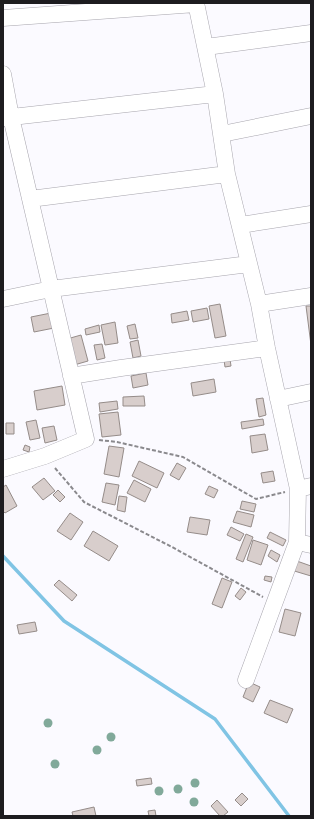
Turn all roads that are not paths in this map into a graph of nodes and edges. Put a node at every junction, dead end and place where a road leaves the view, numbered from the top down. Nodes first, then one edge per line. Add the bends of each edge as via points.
1 (196, 4) edge
2 (3, 18) edge
3 (311, 33) edge
4 (206, 47) junction
5 (3, 74) edge
6 (214, 94) junction
7 (311, 116) edge
8 (7, 117) edge
9 (222, 134) junction
10 (227, 174) junction
11 (30, 198) junction
12 (311, 214) edge
13 (240, 225) junction
14 (249, 264) junction
15 (51, 289) junction
16 (311, 296) edge
17 (3, 299) edge
18 (259, 304) junction
19 (267, 348) junction
20 (71, 376) junction
21 (311, 392) edge
22 (278, 399) junction
23 (3, 469) edge
24 (305, 488) edge
25 (304, 543) edge
26 (246, 680) dead end

1 - 2 street
1 - 4 street
3 - 4 street
4 - 6 street
5 - 8 street
6 - 8 street
6 - 9 street
7 - 9 street
8 - 11 street
9 - 10 street
10 - 11 street
10 - 13 street
11 - 15 street
12 - 13 street
13 - 14 street
14 - 15 street
14 - 18 street
15 - 17 street
15 - 20 street
16 - 18 street
18 - 19 street
19 - 20 street
19 - 22 street
20 - 23 street via 86,439 45,456
21 - 22 street
22 - 24 street
24 - 25 street
25 - 26 street via 274,604

